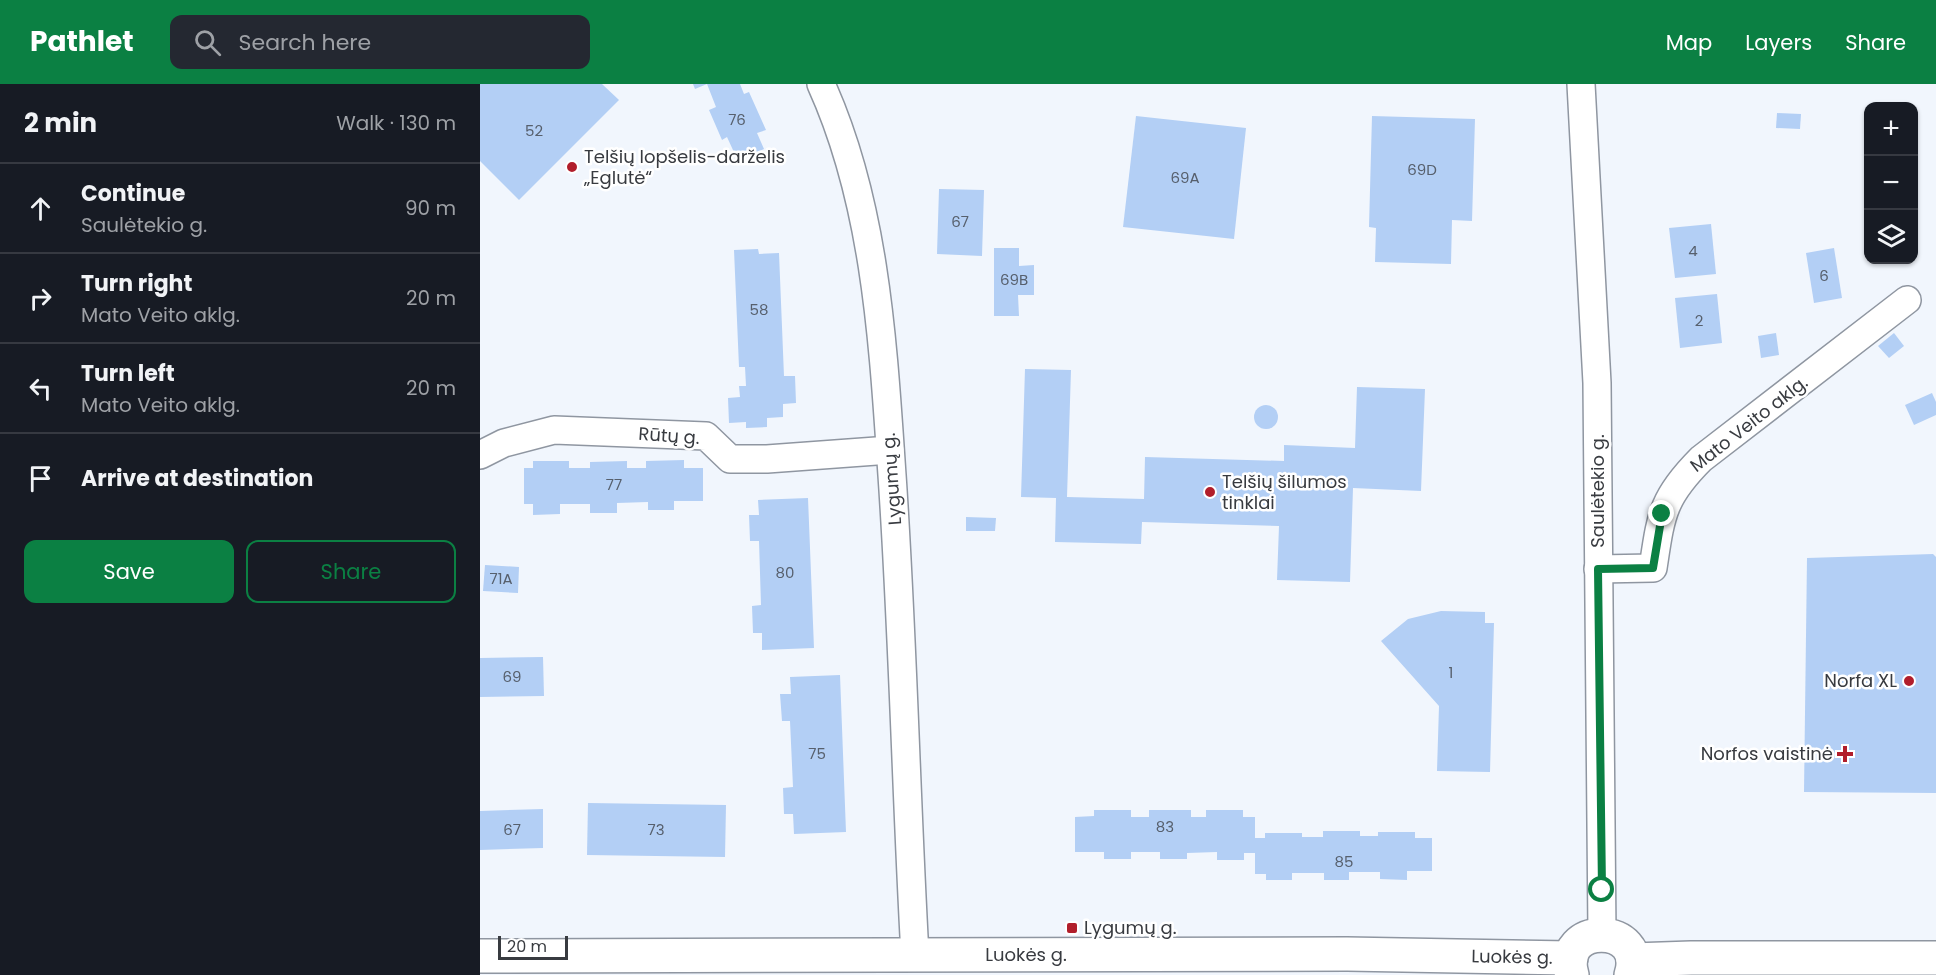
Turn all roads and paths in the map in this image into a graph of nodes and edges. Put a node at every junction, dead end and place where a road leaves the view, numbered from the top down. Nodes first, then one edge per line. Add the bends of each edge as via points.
1 (821, 84) edge
2 (1581, 84) edge
3 (1907, 300) dead end
4 (890, 450) junction
5 (480, 455) edge
6 (1598, 569) junction
7 (1602, 934) junction
8 (915, 955) junction
9 (480, 956) edge
10 (1936, 958) edge
11 (1572, 966) edge
12 (1632, 968) edge

1 - 4 street, Lygumų g. via 854,174 882,341
2 - 6 street, Saulėtekio g. via 1597,383
3 - 6 street, Mato Veito aklg. via 1701,459 1681,479 1662,514 1653,568
4 - 5 street, Rūtų g. via 730,459 706,436 554,430 504,443
4 - 8 street, Lygumų g.
6 - 7 street, Saulėtekio g.
7 - 11 main road, Luokės g. via 1582,940
7 - 12 main road via 1622,942
8 - 9 main road, Luokės g.
8 - 11 main road, Luokės g. via 1347,954
10 - 12 main road via 1691,958

